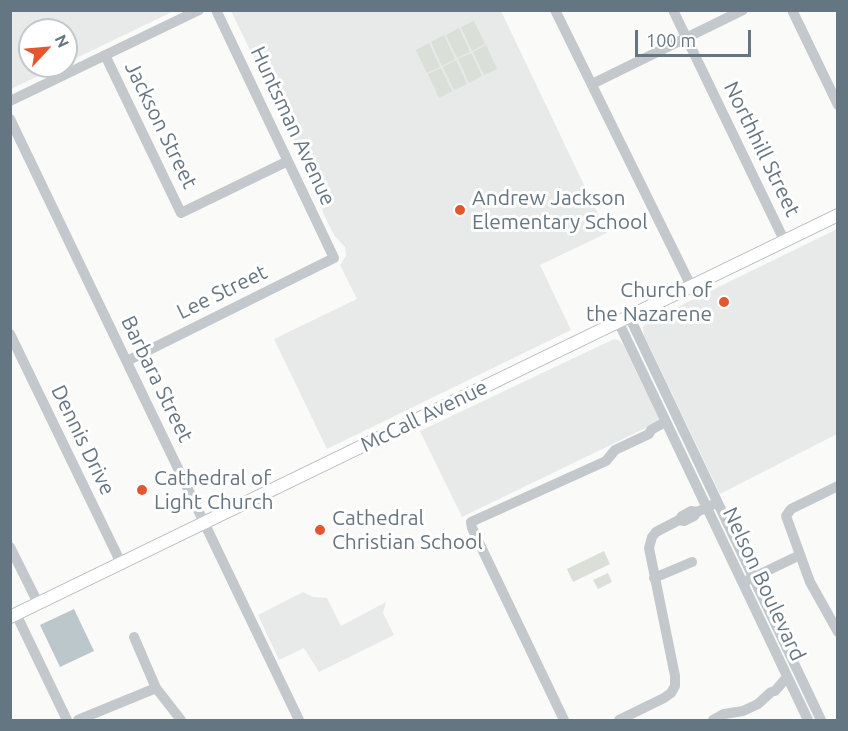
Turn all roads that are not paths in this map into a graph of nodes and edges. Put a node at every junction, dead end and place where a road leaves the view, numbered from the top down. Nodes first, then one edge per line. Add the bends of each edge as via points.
1 (199, 10) edge
2 (216, 10) edge
3 (555, 10) edge
4 (673, 10) edge
5 (743, 10) edge
6 (792, 10) edge
7 (686, 38) junction
8 (105, 55) junction
9 (592, 84) junction
10 (10, 101) edge
11 (837, 105) edge
12 (10, 119) edge
13 (288, 161) junction
14 (837, 215) edge
15 (784, 240) junction
16 (334, 258) joint
17 (691, 286) junction
18 (624, 319) junction
19 (10, 334) edge
20 (127, 361) junction
21 (678, 419) junction
22 (666, 425) junction
23 (837, 486) edge
24 (718, 502) junction
25 (702, 510) junction
26 (205, 522) junction
27 (10, 547) edge
28 (800, 555) junction
29 (692, 562) dead end
30 (121, 563) junction
31 (654, 578) junction
32 (753, 578) junction
33 (742, 583) junction
34 (38, 603) junction
35 (13, 615) edge
36 (837, 632) edge
37 (134, 637) dead end
38 (798, 672) junction
39 (787, 677) junction
40 (156, 688) junction
41 (67, 720) edge
42 (78, 720) edge
43 (181, 720) edge
44 (299, 720) edge
45 (564, 720) edge
46 (619, 720) edge
47 (713, 720) edge
48 (808, 720) edge
49 (821, 720) edge

1 - 8 street
2 - 13 street, Huntsman Avenue
3 - 9 street
4 - 7 street, Northhill Street
5 - 7 street
6 - 11 street
7 - 9 street
7 - 15 street, Northhill Street
8 - 10 street
8 - 13 street, Jackson Street via 181,213
9 - 17 street
12 - 20 street, Barbara Street
13 - 16 street, Huntsman Avenue
14 - 15 main road, McCall Avenue
15 - 17 main road, McCall Avenue
16 - 20 street, Lee Street
17 - 18 main road, McCall Avenue
18 - 21 street, Nelson Boulevard
18 - 22 street, Nelson Boulevard
18 - 26 main road, McCall Avenue
19 - 30 street, Dennis Drive
20 - 26 street, Barbara Street
21 - 22 street
21 - 24 street, Nelson Boulevard
22 - 25 street, Nelson Boulevard
22 - 45 street via 615,450 606,461 471,522
23 - 28 street via 791,508 786,516
24 - 25 street, Nelson Boulevard
24 - 32 street, Nelson Boulevard
25 - 31 street via 691,511 652,537 649,554
25 - 33 street, Nelson Boulevard
26 - 30 main road, McCall Avenue
26 - 44 street, Barbara Street
27 - 34 street
28 - 32 street
28 - 36 street
29 - 31 street
30 - 34 main road, McCall Avenue
31 - 46 street via 675,686 664,698
32 - 33 street
32 - 38 street, Nelson Boulevard
33 - 39 street, Nelson Boulevard
34 - 35 main road, McCall Avenue
35 - 41 street
37 - 40 street
38 - 39 street, Nelson Boulevard
38 - 49 street, Nelson Boulevard
39 - 47 street via 780,677 771,692 752,706
39 - 48 street, Nelson Boulevard
40 - 42 street
40 - 43 street

